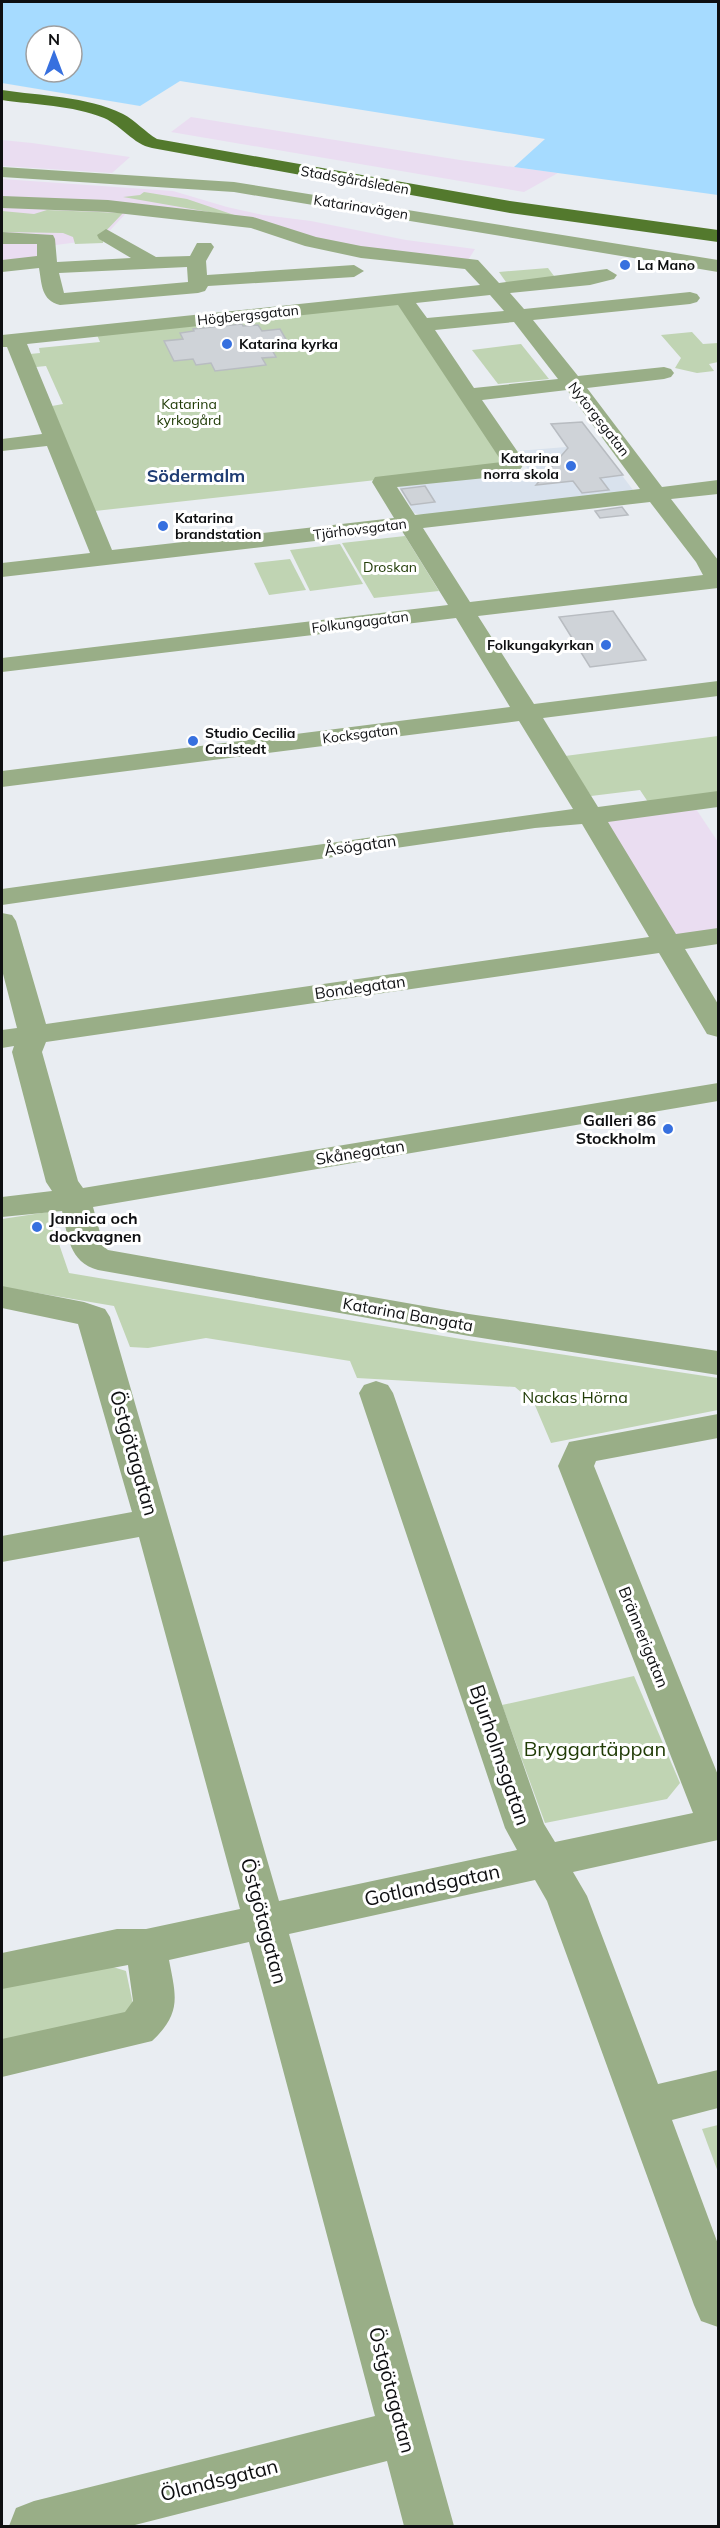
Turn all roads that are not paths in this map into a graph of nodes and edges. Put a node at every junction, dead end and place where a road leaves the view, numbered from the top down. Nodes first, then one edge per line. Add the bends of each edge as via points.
1 (2, 94) edge
2 (2, 172) edge
3 (2, 181) edge
4 (143, 191) dead end
5 (2, 202) edge
6 (718, 226) edge
7 (106, 235) dead end
8 (718, 236) edge
9 (2, 238) edge
10 (150, 262) junction
11 (48, 265) junction
12 (2, 266) edge
13 (718, 266) edge
14 (199, 269) junction
15 (354, 271) dead end
16 (607, 275) dead end
17 (494, 288) junction
18 (403, 298) junction
19 (690, 298) dead end
20 (519, 315) junction
21 (422, 325) junction
22 (8, 341) edge
23 (664, 373) dead end
24 (572, 385) junction
25 (468, 395) junction
26 (55, 439) junction
27 (2, 445) edge
28 (718, 487) edge
29 (656, 494) junction
30 (408, 524) junction
31 (104, 559) junction
32 (2, 570) edge
33 (717, 576) edge
34 (459, 605) junction
35 (2, 655) edge
36 (2, 665) edge
37 (718, 688) edge
38 (525, 712) junction
39 (2, 779) edge
40 (718, 799) edge
41 (591, 816) junction
42 (2, 897) edge
43 (2, 921) edge
44 (718, 936) edge
45 (668, 943) junction
46 (718, 1028) edge
47 (34, 1034) junction
48 (2, 1039) edge
49 (718, 1092) edge
50 (75, 1200) junction
51 (2, 1207) edge
52 (2, 1297) edge
53 (718, 1363) edge
54 (376, 1393) dead end
55 (718, 1426) edge
56 (153, 1521) junction
57 (2, 1549) edge
58 (718, 1824) edge
59 (544, 1860) junction
60 (265, 1922) junction
61 (146, 1947) junction
62 (2, 1971) edge
63 (2, 2058) edge
64 (718, 2090) edge
65 (646, 2107) junction
66 (718, 2305) edge
67 (404, 2433) junction
68 (33, 2526) edge
69 (429, 2526) edge

1 - 6 main road, Stadsgårdsleden via 80,105 135,118 159,139 522,200
1 - 8 main road, Stadsgårdsleden via 118,118 152,143 510,207
2 - 13 street, Katarinavägen via 234,188
3 - 4 street
5 - 17 street, Nytorgsgatan via 108,206 253,223 312,242 361,252 471,264
7 - 10 street
9 - 11 street via 46,238
10 - 11 street
10 - 14 street
11 - 12 street
11 - 14 street via 55,297 60,300
14 - 15 street
16 - 17 street, Högbergsgatan
17 - 18 street, Högbergsgatan
17 - 20 street, Nytorgsgatan
18 - 21 street
18 - 22 street, Högbergsgatan
19 - 20 street
20 - 21 street
20 - 24 street, Nytorgsgatan
21 - 25 street
22 - 26 street
23 - 24 street
24 - 25 street
24 - 29 street, Nytorgsgatan
25 - 30 street via 513,461 512,466 383,482
26 - 27 street
26 - 31 street
28 - 29 street, Tjärhovsgatan
29 - 30 street, Tjärhovsgatan
29 - 33 street, Nytorgsgatan
30 - 31 street, Tjärhovsgatan
30 - 34 street
31 - 32 street, Tjärhovsgatan
33 - 34 street, Folkungagatan
34 - 35 street, Folkungagatan
34 - 36 street, Folkungagatan
34 - 38 street
37 - 38 street, Kocksgatan
38 - 39 street, Kocksgatan
38 - 41 street
40 - 41 street, Åsögatan
41 - 42 street, Åsögatan via 535,820
41 - 45 street
43 - 47 street
44 - 45 street, Bondegatan
45 - 46 street
45 - 47 street, Bondegatan
47 - 48 street, Bondegatan
47 - 50 street via 27,1052 62,1182
49 - 50 street, Skånegatan
50 - 51 street, Skånegatan
50 - 53 street, Katarina Bangata via 89,1251 98,1259 469,1325
52 - 56 street, Östgötagatan via 93,1317
54 - 59 street, Bjurholmsgatan via 525,1828
55 - 58 street, Brännerigatan via 582,1451 576,1466
56 - 57 street
56 - 60 street, Östgötagatan
58 - 59 street, Gotlandsgatan
59 - 60 street, Gotlandsgatan
59 - 65 street, Bjurholmsgatan via 566,1896
60 - 61 street, Gotlandsgatan
60 - 67 street, Östgötagatan
61 - 62 street, Gotlandsgatan via 117,1947
61 - 63 street via 155,2001 151,2015 137,2028
64 - 65 street
65 - 66 street, Bjurholmsgatan
67 - 68 street, Ölandsgatan
67 - 69 street, Östgötagatan

